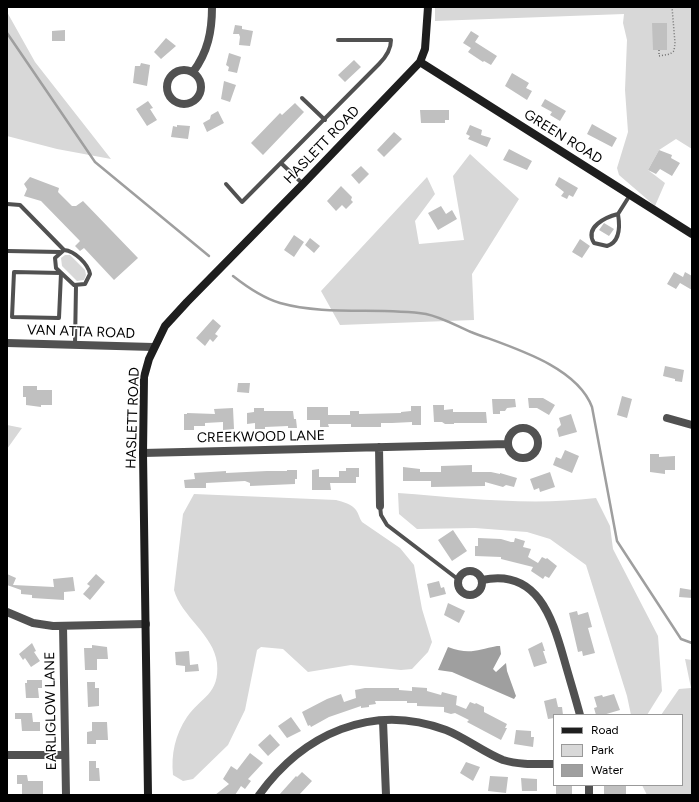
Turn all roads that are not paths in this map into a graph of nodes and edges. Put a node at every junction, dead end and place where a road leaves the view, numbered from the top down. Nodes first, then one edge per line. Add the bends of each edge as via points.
1 (212, 7) edge
2 (428, 7) edge
3 (338, 40) dead end
4 (420, 62) junction
5 (193, 72) junction
6 (302, 98) dead end
7 (325, 120) junction
8 (281, 163) junction
9 (226, 184) dead end
10 (303, 184) junction
11 (630, 195) junction
12 (7, 204) edge
13 (618, 214) junction
14 (692, 234) edge
15 (7, 250) edge
16 (62, 251) junction
17 (61, 273) junction
18 (76, 286) junction
19 (7, 343) edge
20 (75, 344) junction
21 (154, 347) junction
22 (667, 418) dead end
23 (692, 425) edge
24 (508, 444) dead end
25 (379, 447) junction
26 (143, 453) junction
27 (380, 506) joint
28 (459, 580) junction
29 (482, 580) junction
30 (7, 612) edge
31 (146, 624) junction
32 (63, 626) junction
33 (580, 714) edge
34 (383, 721) junction
35 (7, 755) edge
36 (65, 755) junction
37 (553, 764) edge
38 (66, 795) edge
39 (148, 795) edge
40 (259, 795) edge
41 (386, 795) edge

1 - 5 street via 208,44
2 - 4 street, HASLETT ROAD via 425,49
3 - 7 lane via 391,40 391,43 383,60
4 - 10 street, HASLETT ROAD
4 - 11 street, GREEN ROAD
5 - 5 street via 201,82 199,96 189,104 176,102 168,91 169,78 180,70
6 - 7 lane
7 - 8 lane
8 - 9 lane via 242,202
8 - 10 lane
10 - 21 street, HASLETT ROAD via 165,326
11 - 13 lane
11 - 14 street, GREEN ROAD
12 - 16 lane via 20,204
13 - 13 lane via 603,219 595,226 592,234 594,243 607,246 614,242 619,227
15 - 16 lane
16 - 17 lane via 54,261
16 - 18 lane via 74,253 89,270 88,281
17 - 17 lane via 14,272 12,317 59,318
17 - 18 lane
18 - 20 lane
19 - 20 street, VAN ATTA ROAD
20 - 21 street, VAN ATTA ROAD
21 - 26 street, HASLETT ROAD via 144,377
22 - 23 street
24 - 25 street, CREEKWOOD LANE
25 - 26 street, CREEKWOOD LANE
25 - 27 street
26 - 31 street, HASLETT ROAD
27 - 28 lane via 381,515 387,525
28 - 29 street via 464,572 471,571 478,573
28 - 29 street via 460,589 470,595 480,590
29 - 33 street via 513,580 527,587 539,598 554,625
30 - 32 street via 33,623
31 - 32 street
31 - 39 street, HASLETT ROAD
32 - 36 street, EARLIGLOW LANE
34 - 37 street via 409,722 445,730 512,762
34 - 40 street via 344,728 309,745 279,770
34 - 41 street
35 - 36 street
36 - 38 street, EARLIGLOW LANE

